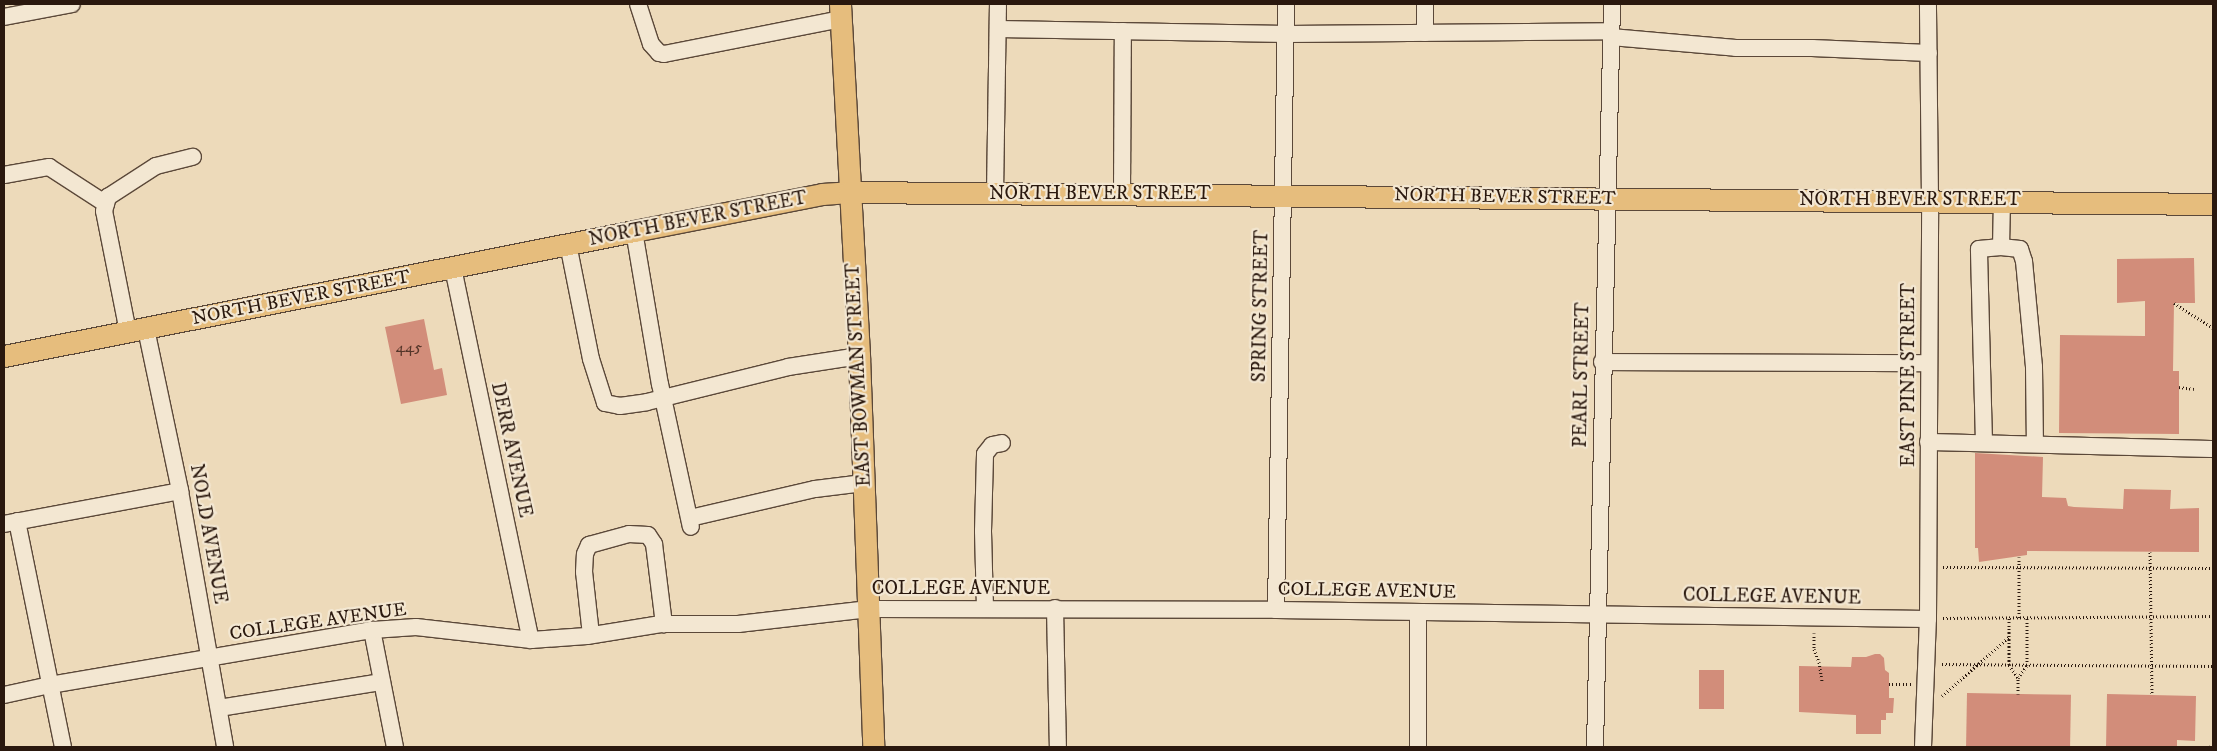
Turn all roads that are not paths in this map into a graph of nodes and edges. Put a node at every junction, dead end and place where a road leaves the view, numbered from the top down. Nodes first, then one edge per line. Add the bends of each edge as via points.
1 (72, 4) edge
2 (638, 4) edge
3 (998, 4) edge
4 (1286, 4) edge
5 (1425, 4) edge
6 (1612, 4) edge
7 (1928, 4) edge
8 (8, 12) edge
9 (841, 12) edge
10 (998, 29) junction
11 (1123, 31) junction
12 (1425, 33) junction
13 (1287, 34) junction
14 (1611, 34) junction
15 (1929, 53) junction
16 (193, 157) dead end
17 (4, 175) edge
18 (849, 192) junction
19 (995, 194) junction
20 (1282, 194) junction
21 (1122, 195) junction
22 (1606, 199) junction
23 (1930, 200) junction
24 (2002, 201) junction
25 (106, 204) junction
26 (2213, 204) edge
27 (634, 231) junction
28 (568, 244) junction
29 (2001, 247) junction
30 (453, 268) junction
31 (137, 330) junction
32 (4, 356) edge
33 (859, 356) junction
34 (1602, 362) junction
35 (1929, 364) junction
36 (663, 397) junction
37 (1928, 442) junction
38 (1002, 443) dead end
39 (1984, 443) junction
40 (2035, 444) junction
41 (2213, 449) edge
42 (864, 482) junction
43 (180, 491) junction
44 (10, 523) edge
45 (985, 608) junction
46 (1055, 608) junction
47 (869, 609) junction
48 (1276, 610) junction
49 (1418, 612) junction
50 (1597, 614) junction
51 (1928, 619) junction
52 (664, 624) junction
53 (372, 630) junction
54 (591, 635) junction
55 (531, 640) junction
56 (210, 658) junction
57 (382, 682) junction
58 (50, 685) junction
59 (4, 695) edge
60 (219, 708) junction
61 (63, 747) edge
62 (225, 747) edge
63 (395, 747) edge
64 (873, 747) edge
65 (1058, 747) edge
66 (1418, 747) edge
67 (1594, 747) edge
68 (1923, 747) edge

1 - 8 street
2 - 9 street via 651,44 664,54
3 - 10 street
4 - 13 street, SPRING STREET
5 - 12 street
6 - 14 street, PEARL STREET
7 - 15 street, EAST PINE STREET
9 - 18 main road, EAST BOWMAN STREET
10 - 11 street
10 - 19 street
11 - 13 street
11 - 21 street
12 - 13 street
12 - 14 street
13 - 20 street, SPRING STREET
14 - 15 street via 1736,48
14 - 22 street, PEARL STREET
15 - 23 street, EAST PINE STREET
16 - 25 street via 156,166 108,197
17 - 25 street via 49,167
18 - 19 main road, NORTH BEVER STREET
18 - 27 main road, NORTH BEVER STREET via 822,194
18 - 33 main road, EAST BOWMAN STREET
19 - 21 main road, NORTH BEVER STREET
20 - 21 main road, NORTH BEVER STREET
20 - 22 main road, NORTH BEVER STREET
20 - 48 street, SPRING STREET
22 - 23 main road, NORTH BEVER STREET
22 - 34 street, PEARL STREET
23 - 24 main road, NORTH BEVER STREET
23 - 35 street, EAST PINE STREET
24 - 26 main road, NORTH BEVER STREET
24 - 29 street
25 - 31 street, NOLD AVENUE via 104,211
27 - 28 main road, NORTH BEVER STREET
27 - 36 street
28 - 30 main road, NORTH BEVER STREET
28 - 36 street via 591,359 604,403 620,406
29 - 39 street via 1979,249
29 - 40 street via 2020,249 2024,261 2034,367
30 - 31 main road, NORTH BEVER STREET
30 - 55 street, DERR AVENUE
31 - 32 main road, NORTH BEVER STREET
31 - 43 street, NOLD AVENUE
33 - 36 street via 788,367
33 - 42 main road, EAST BOWMAN STREET
34 - 35 street
34 - 50 street, PEARL STREET
35 - 37 street, EAST PINE STREET
36 - 42 street via 690,522 815,489
37 - 39 street
37 - 51 street, EAST PINE STREET
38 - 45 street via 992,445 985,454 982,531
39 - 40 street
40 - 41 street
42 - 47 main road, EAST BOWMAN STREET
43 - 44 street
43 - 56 street, NOLD AVENUE
44 - 58 street
45 - 46 street, COLLEGE AVENUE
45 - 47 street, COLLEGE AVENUE
46 - 48 street, COLLEGE AVENUE
46 - 65 street
47 - 52 street, COLLEGE AVENUE via 738,624
47 - 64 main road, EAST BOWMAN STREET
48 - 49 street, COLLEGE AVENUE
49 - 50 street, COLLEGE AVENUE
49 - 66 street
50 - 51 street, COLLEGE AVENUE
50 - 67 street, PEARL STREET
51 - 68 street, EAST PINE STREET
52 - 54 street, COLLEGE AVENUE
52 - 54 street via 654,544 648,535 629,534 589,545 585,554
53 - 55 street, COLLEGE AVENUE via 416,627
53 - 56 street, COLLEGE AVENUE
53 - 57 street
54 - 55 street, COLLEGE AVENUE
56 - 58 street, COLLEGE AVENUE
56 - 60 street, NOLD AVENUE
57 - 60 street
57 - 63 street
58 - 59 street, COLLEGE AVENUE
58 - 61 street
60 - 62 street, NOLD AVENUE

